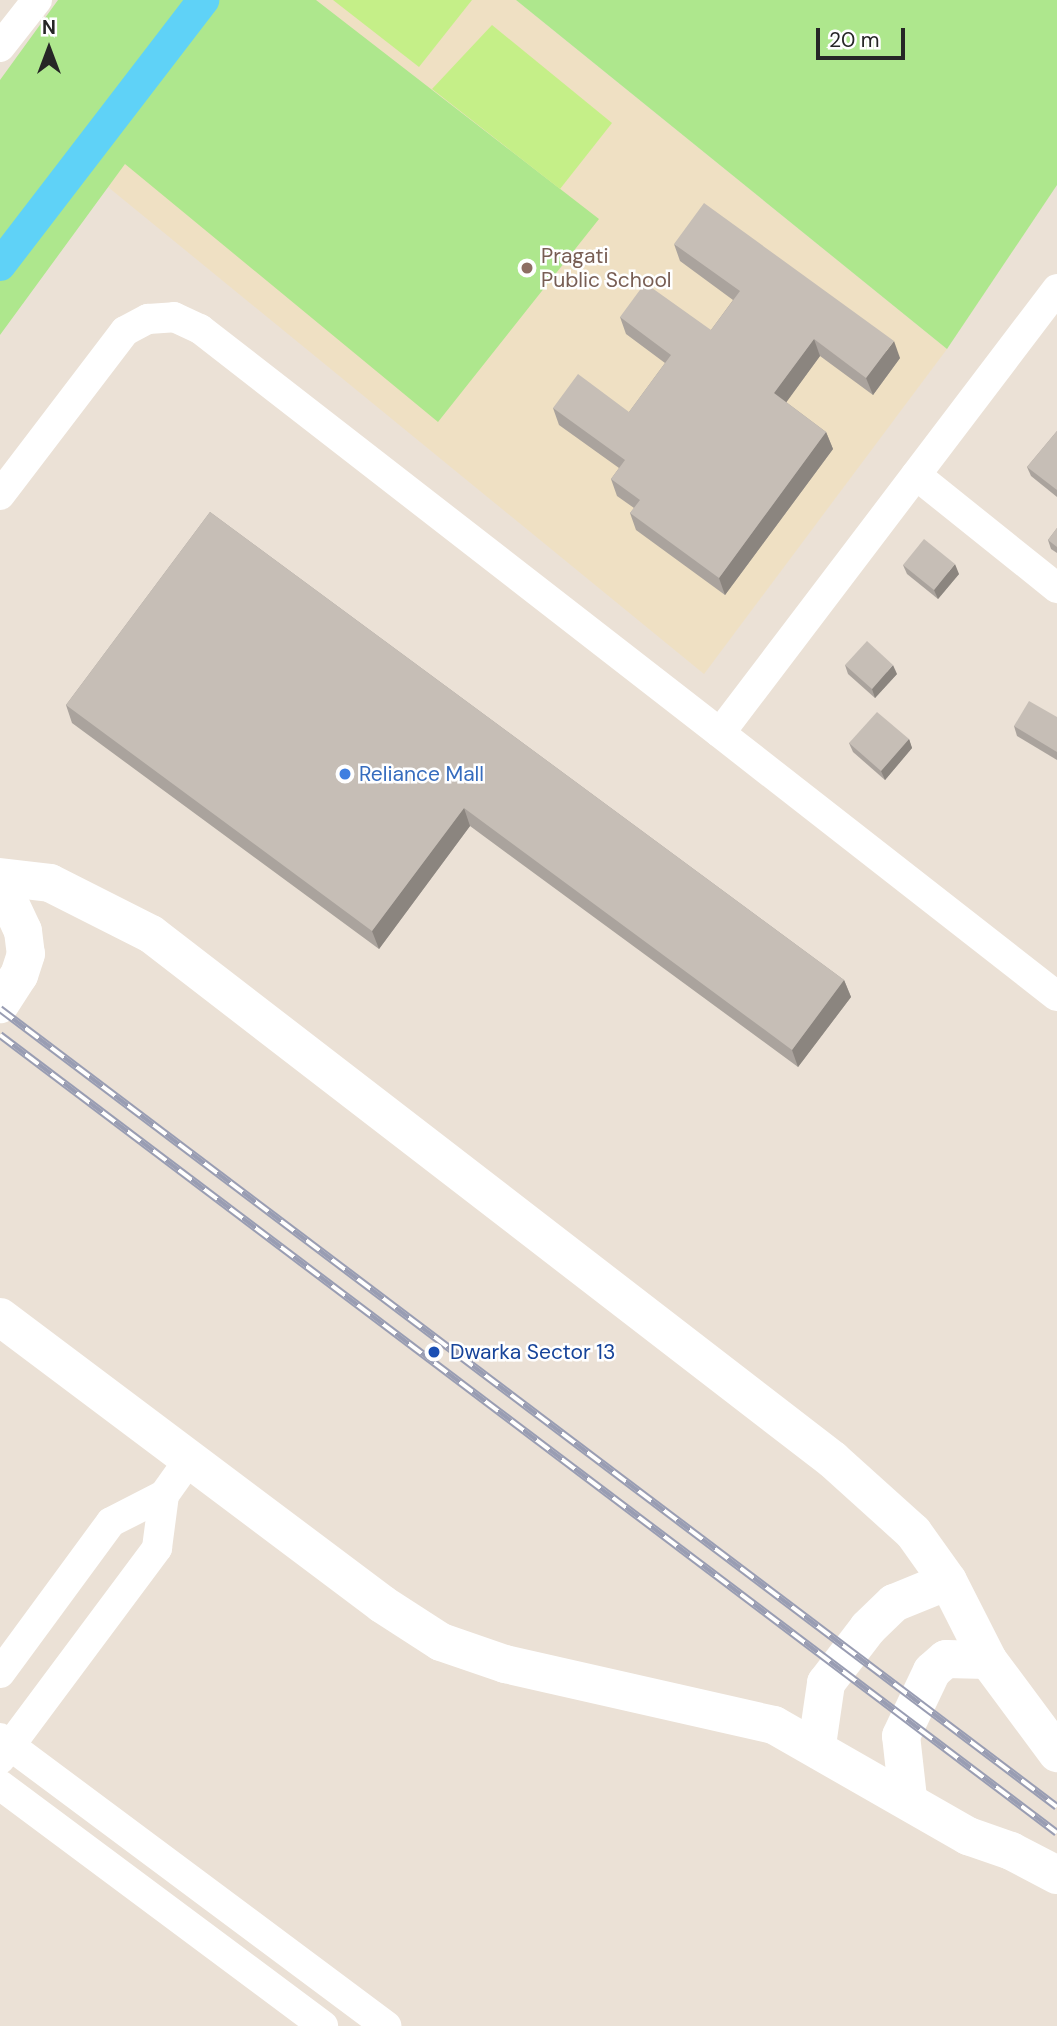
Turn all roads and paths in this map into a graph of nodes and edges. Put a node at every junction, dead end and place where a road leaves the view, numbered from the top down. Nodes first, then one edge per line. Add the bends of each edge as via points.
1 (37, 0) edge
2 (0, 47) edge
3 (1057, 289) edge
4 (916, 475) junction
5 (0, 495) edge
6 (1057, 588) edge
7 (720, 733) junction
8 (0, 877) edge
9 (0, 882) edge
10 (1057, 996) edge
11 (0, 1004) edge
12 (0, 1317) edge
13 (191, 1457) junction
14 (164, 1495) junction
15 (948, 1581) junction
16 (988, 1660) junction
17 (0, 1673) edge
18 (817, 1745) junction
19 (3, 1748) edge
20 (1057, 1753) edge
21 (0, 1785) edge
22 (908, 1798) junction
23 (1057, 1875) edge
24 (323, 2026) edge
25 (386, 2026) edge

1 - 2 street
3 - 4 street
4 - 6 street
4 - 7 street
5 - 7 street via 125,331 148,319 174,317 200,329
7 - 10 street
8 - 15 street via 50,883 151,934 833,1460 913,1532
9 - 11 street via 23,931 26,954
12 - 13 street
13 - 14 street
13 - 18 street via 382,1604 441,1642 505,1664 774,1725
14 - 17 street via 111,1522
14 - 19 street via 157,1548
15 - 16 street
15 - 18 street via 894,1603 869,1628 826,1683
16 - 20 street
16 - 22 street via 946,1660 932,1671 901,1736
18 - 22 street
19 - 25 street
21 - 24 street
22 - 23 street via 968,1836 1011,1851

